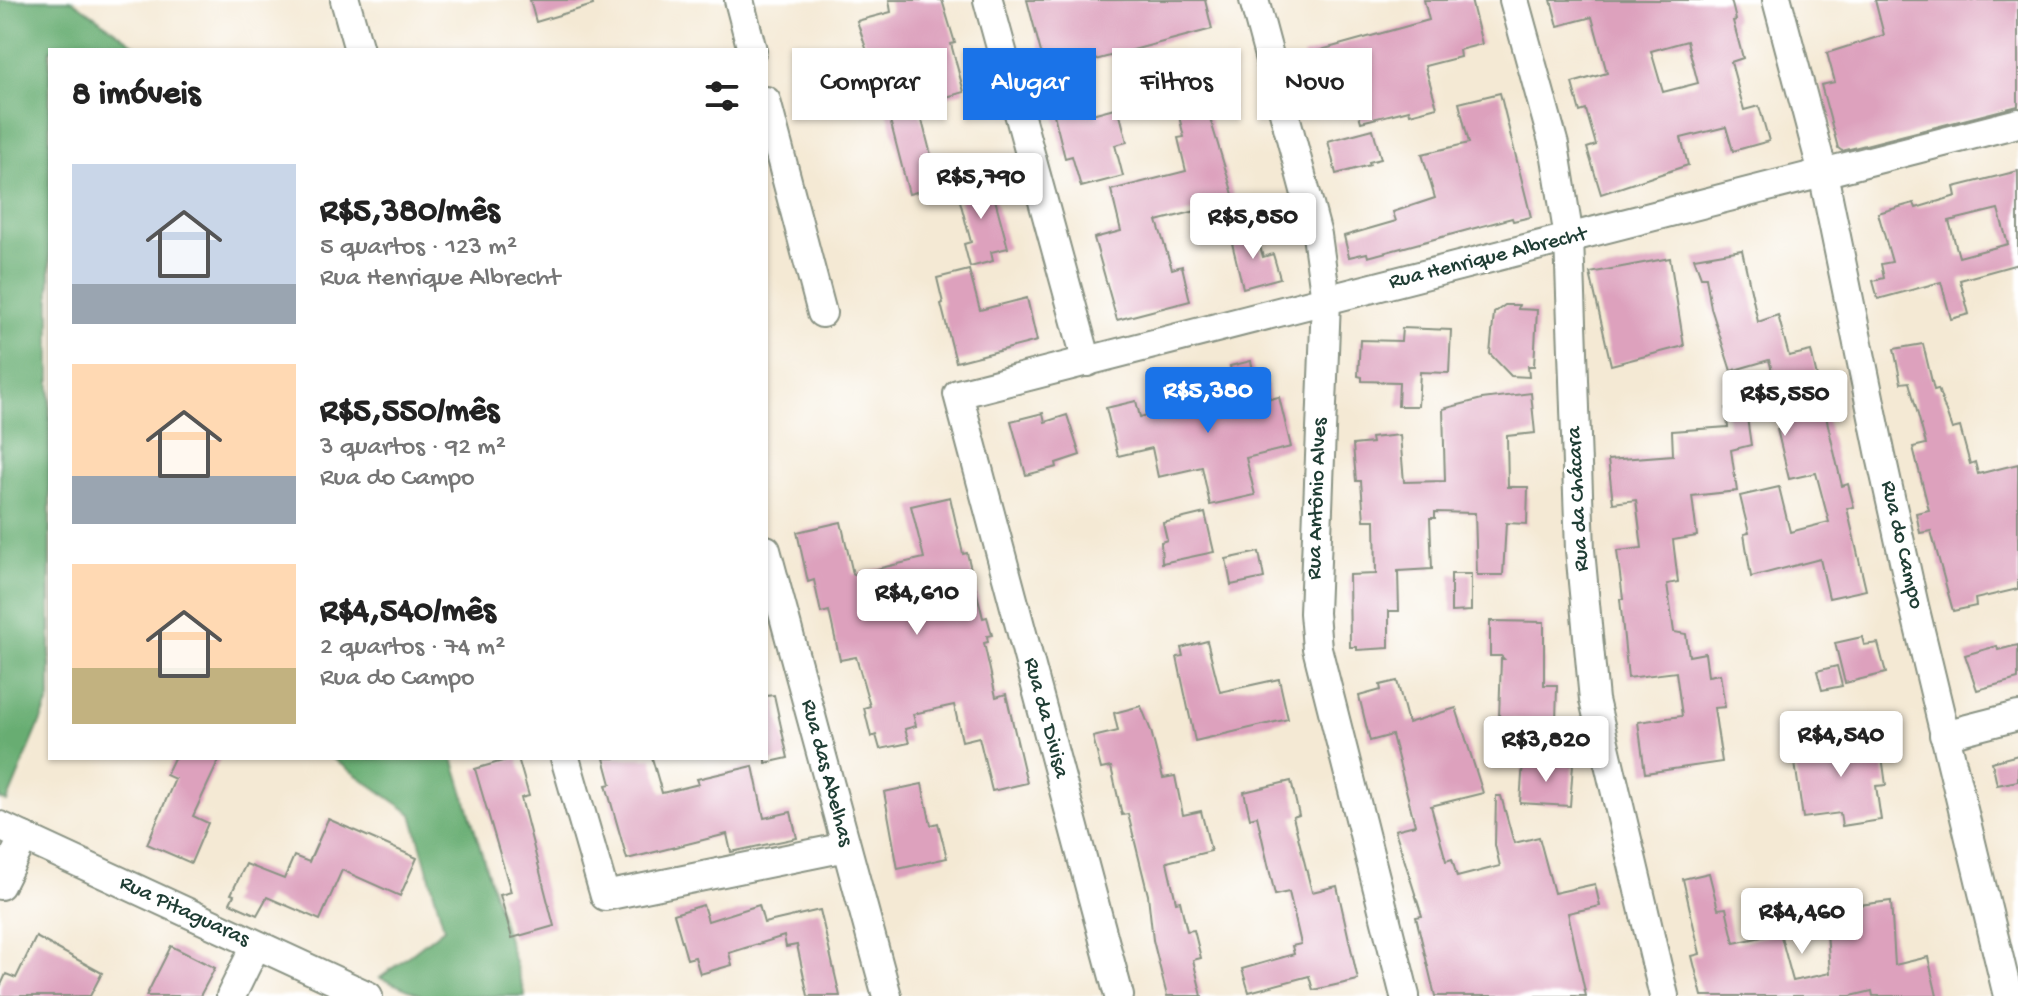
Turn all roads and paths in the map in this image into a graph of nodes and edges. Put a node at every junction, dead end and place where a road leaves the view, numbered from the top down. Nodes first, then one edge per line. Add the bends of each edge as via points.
1 (345, 0) edge
2 (739, 0) edge
3 (988, 0) edge
4 (1254, 0) edge
5 (1514, 0) edge
6 (1777, 0) edge
7 (358, 48) edge
8 (751, 48) edge
9 (768, 109) edge
10 (2018, 123) edge
11 (1823, 173) junction
12 (1569, 238) junction
13 (1326, 300) junction
14 (822, 313) dead end
15 (1087, 362) junction
16 (958, 394) joint
17 (768, 557) edge
18 (2018, 716) edge
19 (1944, 735) junction
20 (566, 760) edge
21 (12, 832) edge
22 (846, 847) junction
23 (0, 885) edge
24 (256, 945) junction
25 (231, 996) edge
26 (368, 996) edge
27 (887, 996) edge
28 (1119, 996) edge
29 (1405, 996) edge
30 (1664, 996) edge
31 (2008, 996) edge

1 - 7 street
2 - 8 street
3 - 15 street
4 - 13 street, Rua Antônio Alves via 1317,235
5 - 12 street, Rua da Chácara via 1554,145
6 - 11 street, Rua do Campo
9 - 14 street
10 - 11 street, Rua Henrique Albrecht
11 - 12 street, Rua Henrique Albrecht
11 - 19 street, Rua do Campo
12 - 13 street, Rua Henrique Albrecht
12 - 30 street, Rua da Chácara via 1580,550 1594,700
13 - 15 street, Rua Henrique Albrecht
13 - 29 street, Rua Antônio Alves via 1315,633
15 - 16 street, Rua Henrique Albrecht
16 - 28 street, Rua da Divisa
17 - 22 street, Rua das Abelhas
18 - 19 street
19 - 31 street, Rua do Campo
20 - 22 street via 605,896
21 - 23 street
21 - 24 street, Rua Pitaguaras
22 - 27 street, Rua das Abelhas
24 - 25 street
24 - 26 street, Rua Pitaguaras

